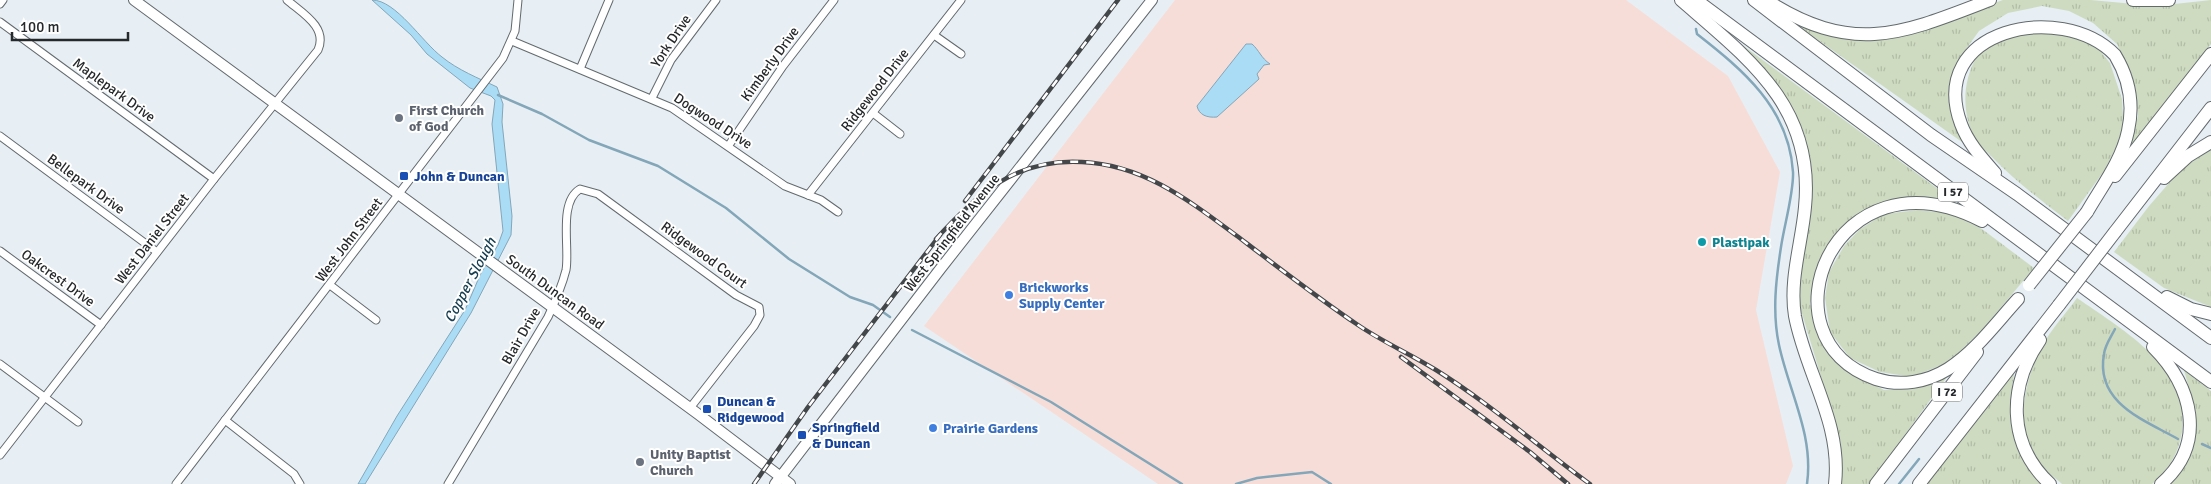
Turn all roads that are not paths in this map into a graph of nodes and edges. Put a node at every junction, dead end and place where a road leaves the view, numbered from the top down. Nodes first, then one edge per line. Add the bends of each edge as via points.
1 (4, 0) edge
2 (134, 0) edge
3 (287, 0) edge
4 (518, 0) edge
5 (609, 0) edge
6 (716, 0) edge
7 (834, 0) edge
8 (961, 0) edge
9 (1152, 0) edge
10 (1681, 0) edge
11 (1696, 0) edge
12 (1754, 0) edge
13 (1766, 0) edge
14 (1990, 0) edge
15 (2133, 0) edge
16 (2169, 0) edge
17 (0, 4) edge
18 (2070, 18) dead end
19 (2003, 21) dead end
20 (0, 22) edge
21 (934, 34) junction
22 (512, 41) junction
23 (961, 54) dead end
24 (2211, 54) edge
25 (580, 70) junction
26 (652, 98) junction
27 (275, 102) junction
28 (2211, 108) edge
29 (873, 113) junction
30 (900, 134) dead end
31 (0, 136) edge
32 (2211, 142) edge
33 (729, 145) junction
34 (214, 179) junction
35 (580, 189) joint
36 (399, 194) junction
37 (2017, 194) junction
38 (808, 195) junction
39 (2138, 201) junction
40 (838, 212) dead end
41 (2087, 212) junction
42 (2014, 237) junction
43 (0, 251) edge
44 (157, 252) junction
45 (2118, 269) junction
46 (330, 285) junction
47 (2018, 300) junction
48 (552, 306) junction
49 (2060, 307) junction
50 (2211, 314) edge
51 (2124, 319) junction
52 (376, 320) dead end
53 (101, 325) junction
54 (2211, 338) edge
55 (0, 364) edge
56 (2211, 382) edge
57 (45, 398) junction
58 (690, 408) junction
59 (225, 420) junction
60 (78, 422) dead end
61 (0, 456) edge
62 (778, 481) edge
63 (176, 484) edge
64 (300, 484) edge
65 (448, 484) edge
66 (790, 484) edge
67 (1835, 484) edge
68 (1876, 484) edge
69 (1919, 484) edge
70 (2050, 484) edge
71 (2161, 484) edge

1 - 17 street
2 - 27 main road, South Duncan Road
3 - 27 street, West Daniel Street via 314,23 321,37 318,50
4 - 22 street, West John Street
5 - 25 street
6 - 26 street, York Drive via 676,52
7 - 33 street, Kimberly Drive via 783,66
8 - 21 street, Ridgewood Drive
9 - 62 main road, West Springfield Avenue
10 - 67 highway via 1738,49 1767,80 1789,112 1800,139 1807,183 1795,286 1795,315 1831,423 1836,461
11 - 42 highway, I 57
12 - 37 highway, I 57 via 1931,134
13 - 14 highway via 1798,18 1831,30 1875,35 1914,29
15 - 16 highway
18 - 41 highway via 2097,34 2112,51 2126,77 2131,101 2128,131 2121,152
19 - 37 highway via 1987,30 1967,55 1958,79 1956,100 1960,123 1972,145
20 - 34 street, Maplepark Drive
21 - 23 street
21 - 29 street, Ridgewood Drive
22 - 25 street, Dogwood Drive
22 - 36 street, West John Street via 489,77
24 - 41 highway, I 72
25 - 26 street, Dogwood Drive
26 - 33 street, Dogwood Drive via 691,118
27 - 34 street, West Daniel Street
27 - 36 main road, South Duncan Road
28 - 39 highway
29 - 30 street
29 - 38 street, Ridgewood Drive
31 - 44 street, Bellepark Drive
32 - 39 highway via 2188,156
33 - 38 street, Dogwood Drive via 786,186
34 - 44 street, West Daniel Street
35 - 48 street, Blair Drive via 570,200 566,271
35 - 58 street, Ridgewood Court via 604,198 736,295 759,307 760,315 754,326
36 - 46 street, West John Street
36 - 48 main road, South Duncan Road
37 - 45 highway, I 57
38 - 40 street, Dogwood Drive
39 - 49 highway, bridge
41 - 47 highway, I 72, bridge
42 - 47 highway via 1963,211 1941,204 1915,202 1881,208 1856,223 1837,242 1820,276 1817,302 1824,333 1842,358 1870,377 1906,383 1928,379 1950,368 1980,342
42 - 51 highway, I 57
43 - 53 street, Oakcrest Drive
44 - 53 street, West Daniel Street
45 - 50 highway via 2180,304
45 - 54 highway, I 57
46 - 52 street
46 - 59 street, West John Street
47 - 68 highway, I 72
48 - 58 main road, South Duncan Road
48 - 65 street, Blair Drive
49 - 69 highway
49 - 70 highway via 2025,366 2015,410 2018,432 2027,455
51 - 56 highway, I 57
51 - 71 highway via 2172,368 2189,407 2187,446 2175,469
53 - 57 street, West Daniel Street
55 - 57 street
57 - 60 street
57 - 61 street, West Daniel Street
58 - 62 main road, South Duncan Road
59 - 63 street, West John Street
59 - 64 street via 294,474
62 - 66 main road, South Duncan Road

